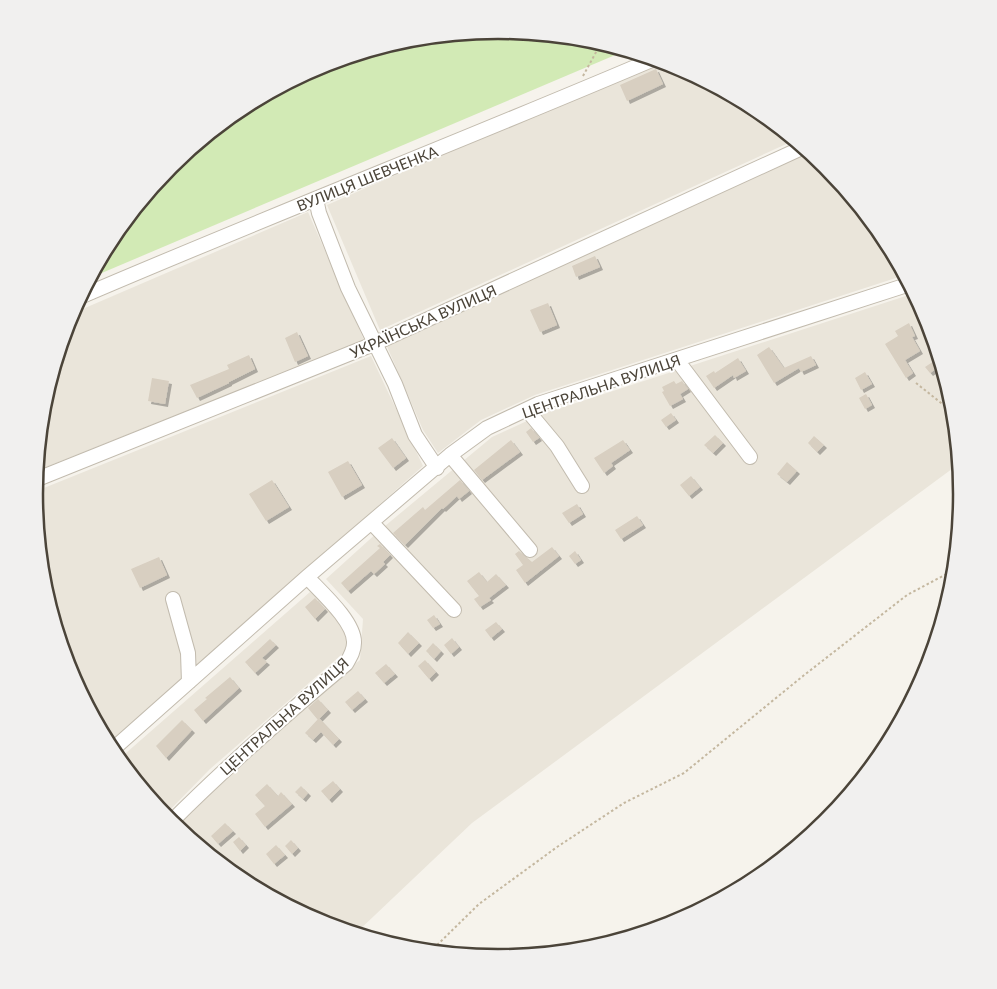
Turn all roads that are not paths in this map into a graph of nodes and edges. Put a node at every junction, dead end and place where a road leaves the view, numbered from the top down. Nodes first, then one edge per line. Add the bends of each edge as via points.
1 (645, 63) edge
2 (797, 150) edge
3 (316, 199) junction
4 (903, 286) edge
5 (90, 293) edge
6 (376, 343) junction
7 (678, 360) junction
8 (527, 410) junction
9 (450, 455) junction
10 (750, 457) dead end
11 (437, 468) junction
12 (44, 477) edge
13 (582, 486) dead end
14 (372, 523) junction
15 (530, 550) dead end
16 (307, 577) junction
17 (173, 599) dead end
18 (454, 610) dead end
19 (189, 682) junction
20 (118, 744) edge
21 (176, 817) edge

1 - 3 street, ВУЛИЦЯ ШЕВЧЕНКА
2 - 6 street, УКРАЇНСЬКА ВУЛИЦЯ
3 - 5 street, ВУЛИЦЯ ШЕВЧЕНКА
3 - 6 street via 348,288
4 - 7 street, ЦЕНТРАЛЬНА ВУЛИЦЯ
6 - 11 street via 415,435
6 - 12 street, УКРАЇНСЬКА ВУЛИЦЯ
7 - 8 street, ЦЕНТРАЛЬНА ВУЛИЦЯ
7 - 10 street
8 - 9 street, ЦЕНТРАЛЬНА ВУЛИЦЯ via 487,428
8 - 13 street via 557,446
9 - 11 street, ЦЕНТРАЛЬНА ВУЛИЦЯ
9 - 15 street
11 - 14 street, ЦЕНТРАЛЬНА ВУЛИЦЯ
14 - 16 street, ЦЕНТРАЛЬНА ВУЛИЦЯ
14 - 18 street
16 - 19 street, ЦЕНТРАЛЬНА ВУЛИЦЯ
16 - 21 street, ЦЕНТРАЛЬНА ВУЛИЦЯ via 351,628 354,641 346,664 217,776
17 - 19 street via 188,653
19 - 20 street, ЦЕНТРАЛЬНА ВУЛИЦЯ

